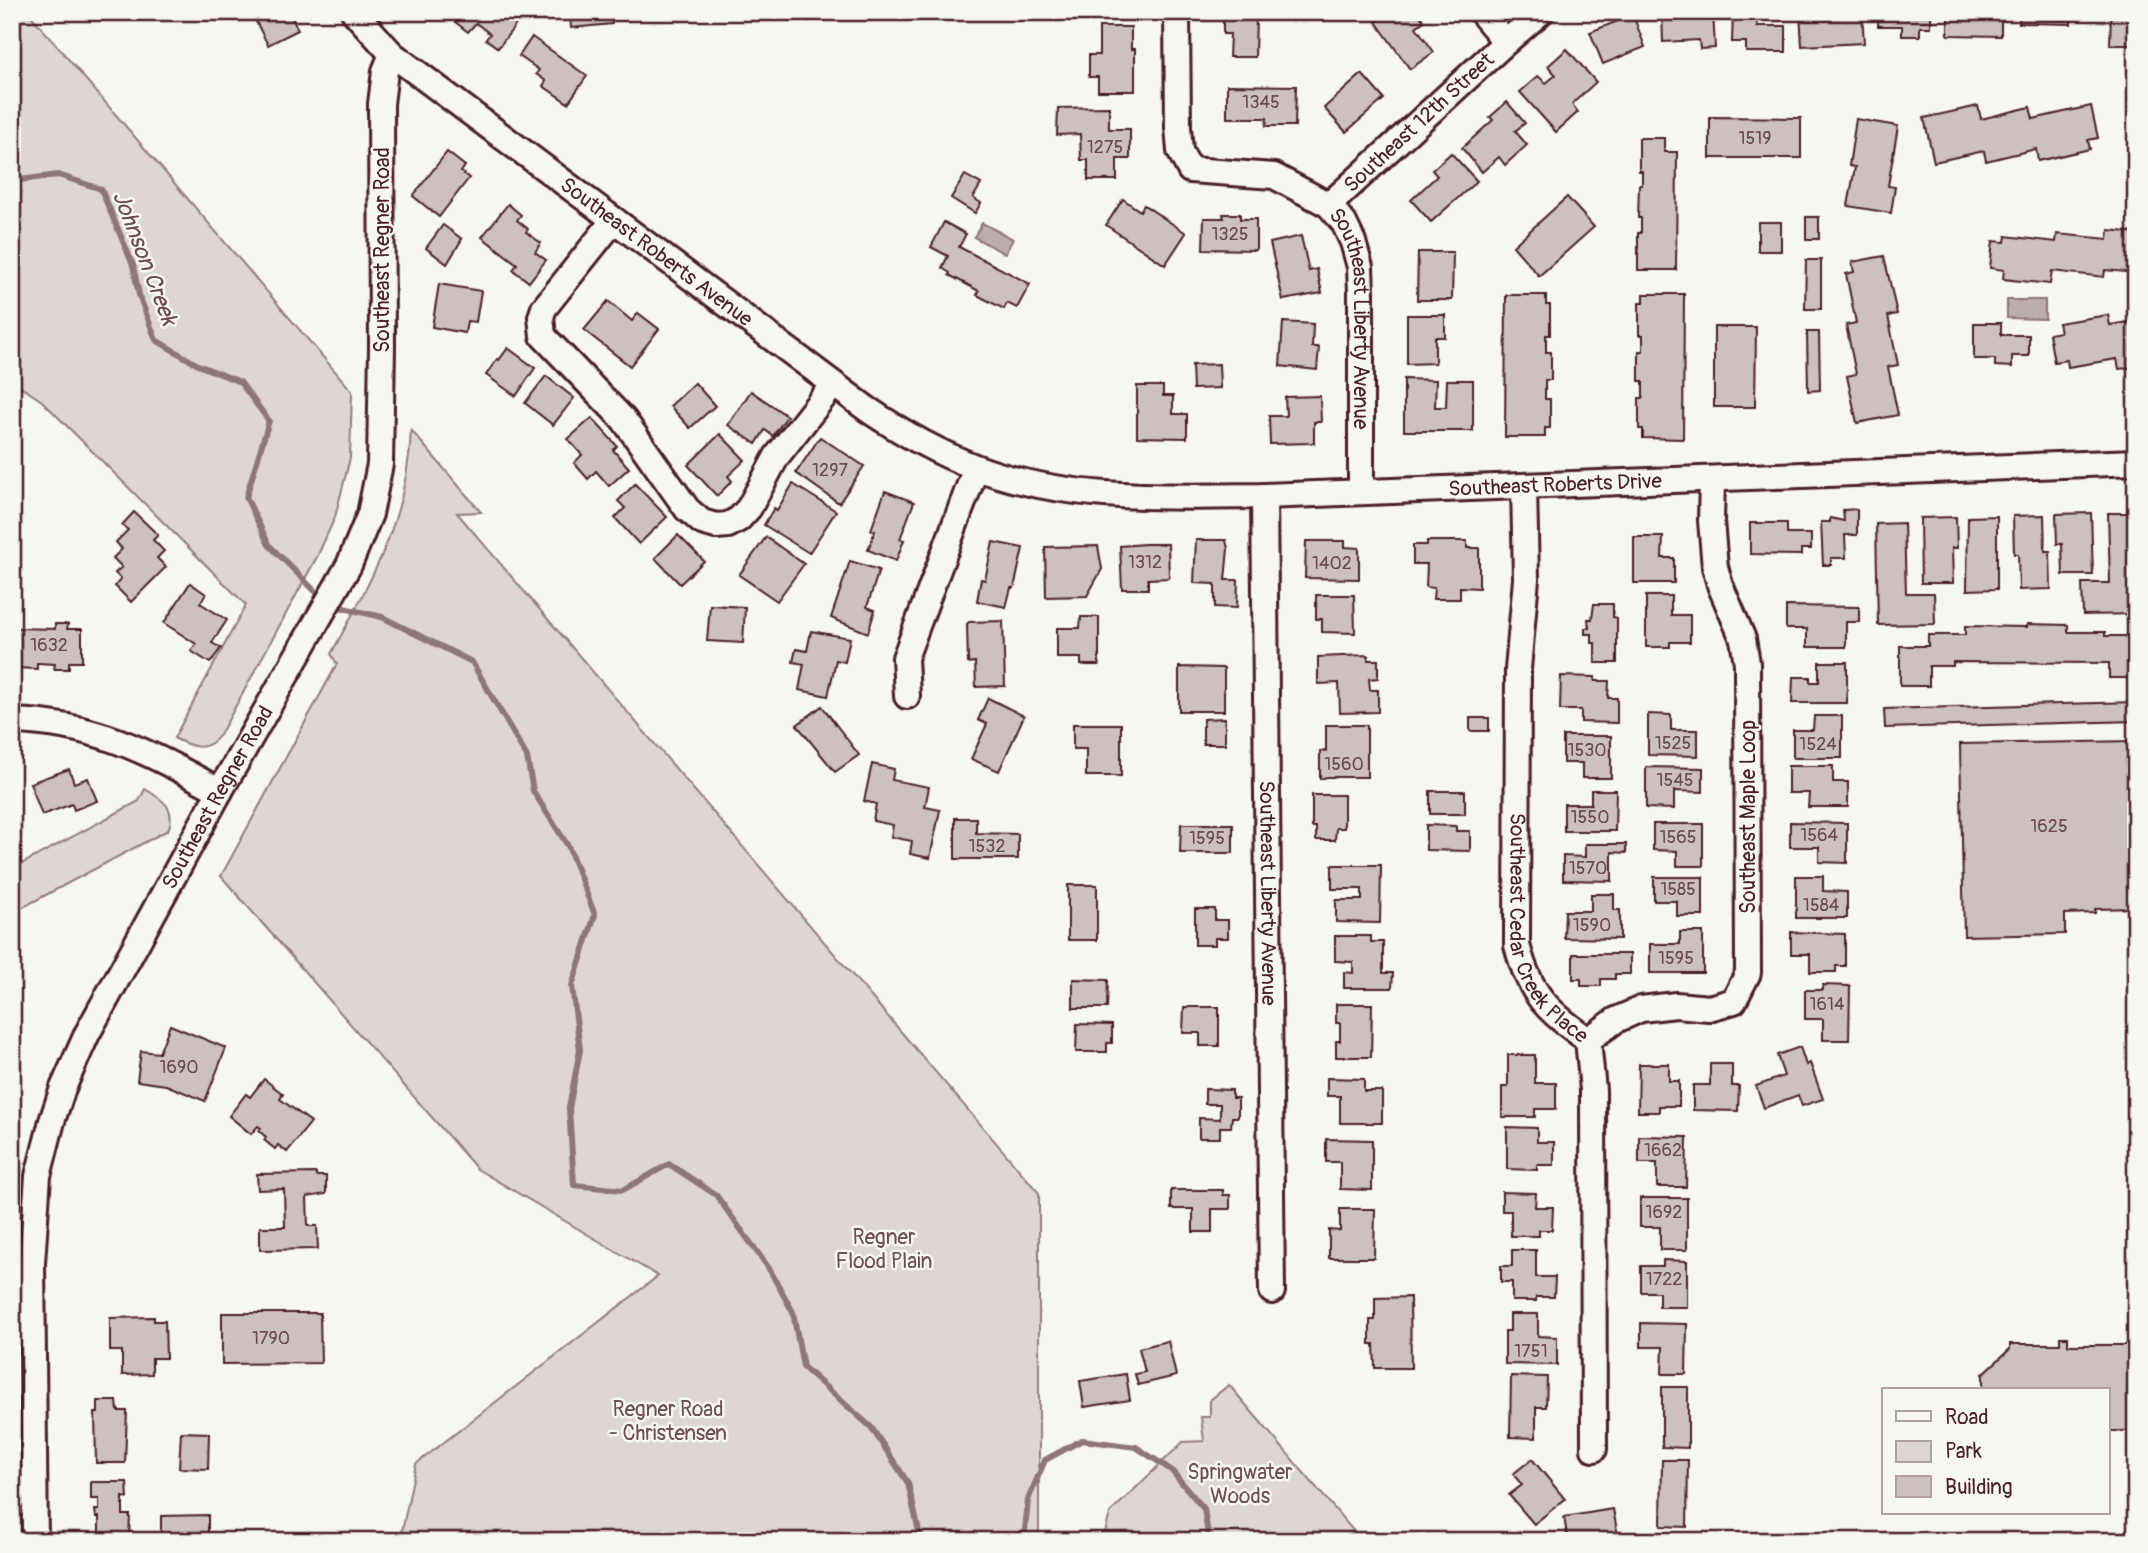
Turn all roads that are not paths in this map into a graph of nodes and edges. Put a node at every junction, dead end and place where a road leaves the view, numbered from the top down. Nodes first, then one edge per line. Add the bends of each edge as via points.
1 (354, 12) edge
2 (1177, 12) edge
3 (1481, 12) edge
4 (1541, 12) edge
5 (1506, 42) junction
6 (392, 54) junction
7 (1329, 205) junction
8 (614, 220) junction
9 (834, 385) junction
10 (2136, 462) edge
11 (976, 468) junction
12 (1712, 479) junction
13 (1524, 486) junction
14 (1361, 492) junction
15 (1264, 496) junction
16 (907, 696) dead end
17 (12, 721) edge
18 (220, 791) junction
19 (1588, 1040) junction
20 (1272, 1291) dead end
21 (1594, 1449) dead end
22 (34, 1541) edge

1 - 6 street, Southeast Roberts Avenue
2 - 7 street, Southeast Liberty Avenue via 1178,127 1180,151 1190,170 1274,176
3 - 5 street
4 - 5 street, Southeast 12th Street
5 - 7 street, Southeast 12th Street
6 - 8 street, Southeast Roberts Avenue
6 - 18 street, Southeast Regner Road via 381,104 380,464 370,514 349,565
7 - 14 street, Southeast Liberty Avenue via 1345,223 1360,267
8 - 9 street, Southeast Roberts Avenue
8 - 9 street via 544,308 543,336 624,420 687,509 702,522 716,526 739,519 777,456
9 - 11 street, Southeast Roberts Avenue via 897,429
10 - 12 street, Southeast Roberts Drive
11 - 15 street, Southeast Roberts Drive via 1086,493
11 - 16 street via 905,658
12 - 13 street, Southeast Roberts Drive
12 - 19 street, Southeast Maple Loop via 1715,566 1743,639 1747,663 1748,973 1734,1002 1709,1008 1641,1009
13 - 14 street, Southeast Roberts Drive
13 - 19 street, Southeast Cedar Creek Place via 1517,945 1536,995
14 - 15 street, Southeast Roberts Drive
15 - 20 street, Southeast Liberty Avenue
17 - 18 street via 60,725 113,738
18 - 22 street, Southeast Regner Road via 87,1034 43,1151 32,1263
19 - 21 street, Southeast Cedar Creek Place via 1593,1090

